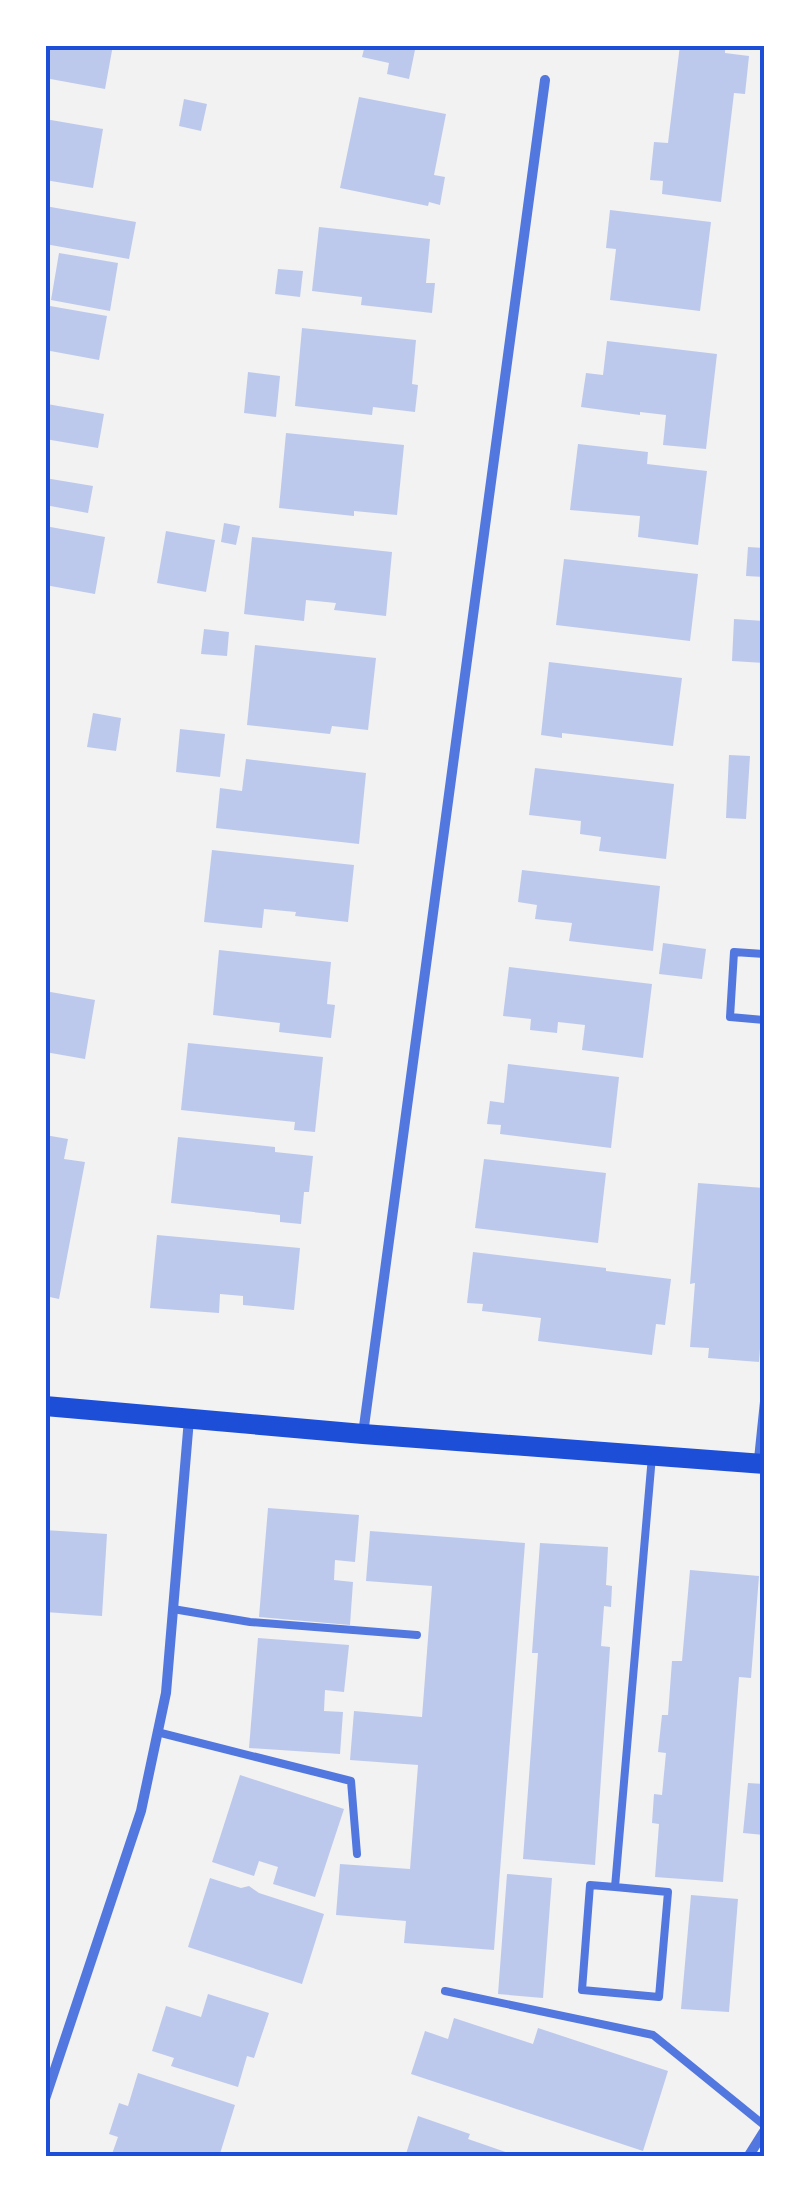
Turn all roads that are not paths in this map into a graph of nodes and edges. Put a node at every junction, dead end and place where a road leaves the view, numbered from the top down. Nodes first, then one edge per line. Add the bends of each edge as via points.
1 (545, 80) dead end
2 (765, 954) edge
3 (765, 1020) edge
4 (765, 1392) edge
5 (45, 1406) edge
6 (189, 1418) junction
7 (363, 1434) junction
8 (652, 1456) junction
9 (762, 1464) edge
10 (173, 1609) junction
11 (417, 1635) dead end
12 (158, 1732) junction
13 (357, 1854) dead end
14 (615, 1888) junction
15 (445, 1991) dead end
16 (45, 2098) edge
17 (765, 2128) edge
18 (748, 2157) edge

1 - 7 street
2 - 3 lane via 734,952 730,1017
4 - 9 lane
5 - 6 main road
6 - 7 main road
6 - 10 street
7 - 8 main road
8 - 9 main road
8 - 14 lane
10 - 11 lane
10 - 12 street
12 - 13 lane via 352,1780
12 - 16 street via 141,1811
14 - 14 lane via 590,1885 582,1990 659,1997 668,1892
15 - 17 lane via 653,2035
17 - 18 street

